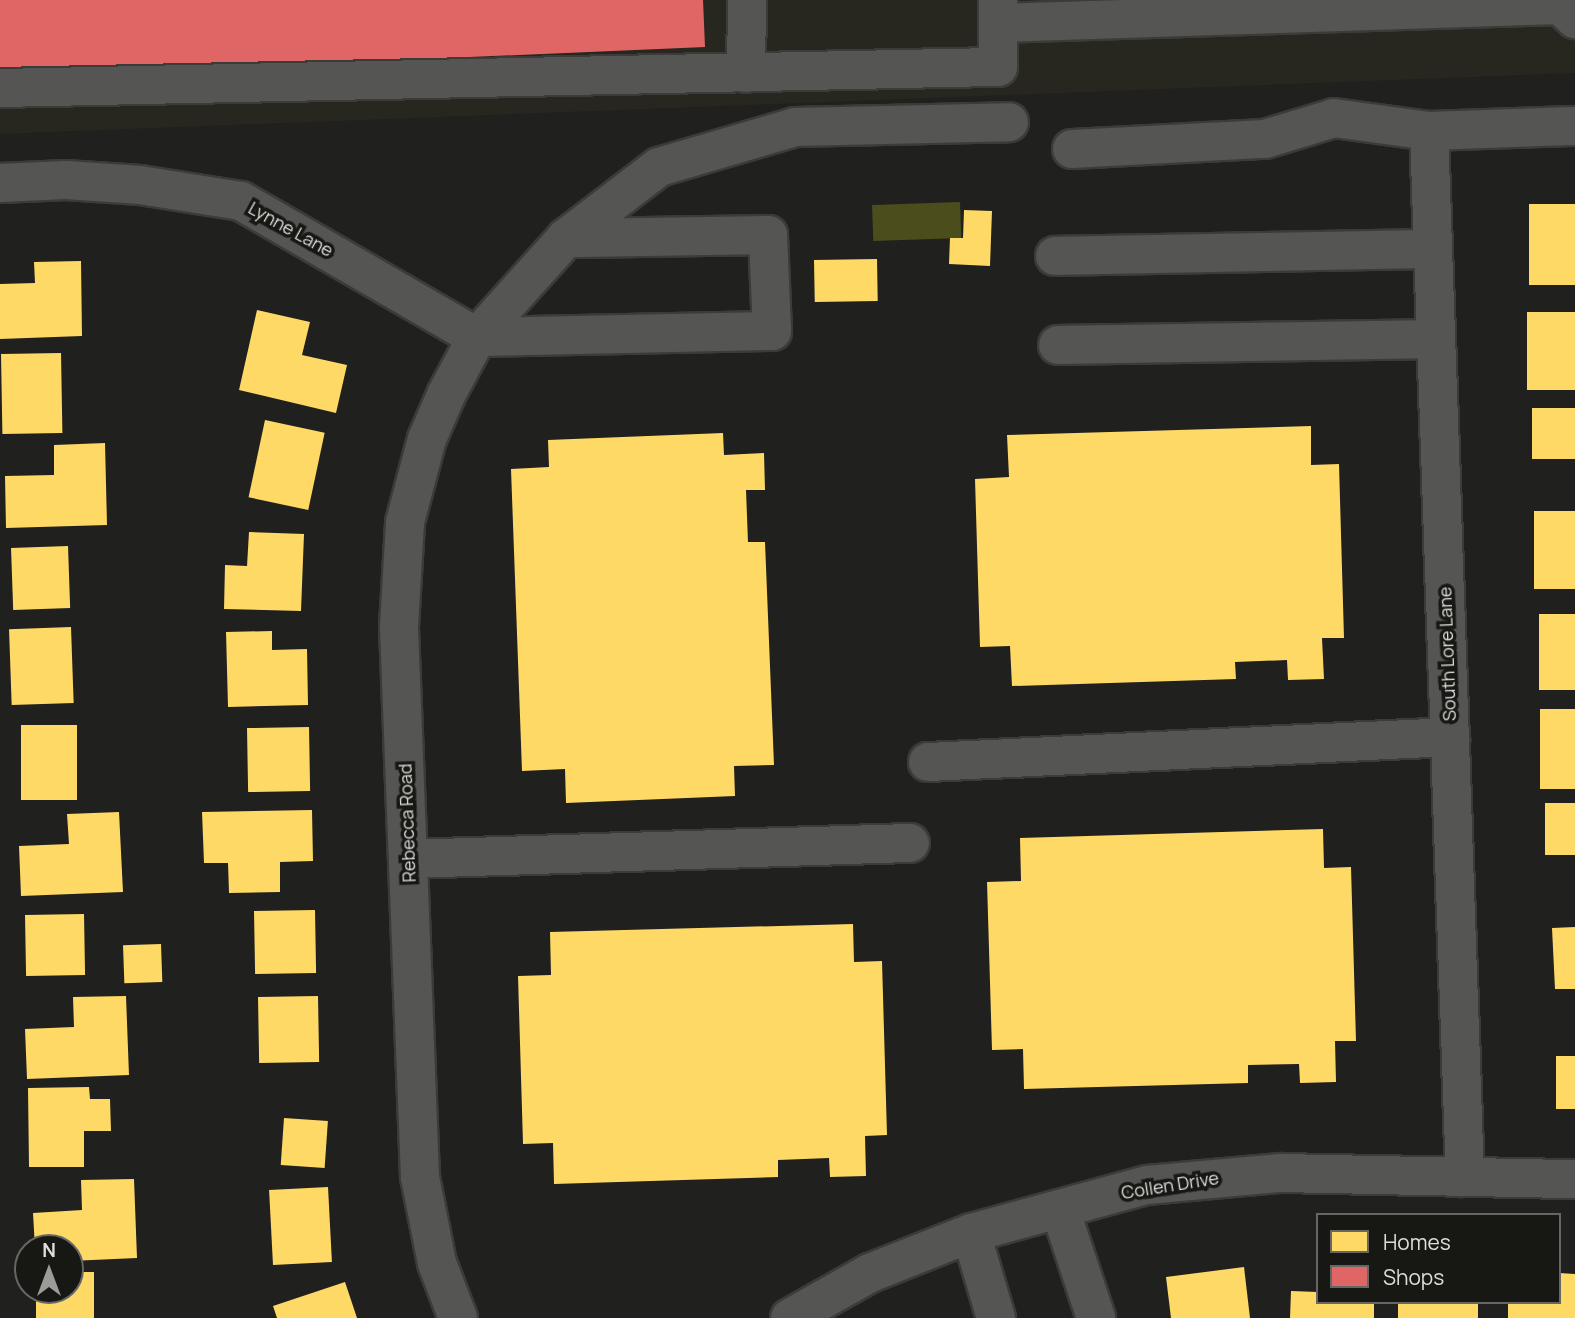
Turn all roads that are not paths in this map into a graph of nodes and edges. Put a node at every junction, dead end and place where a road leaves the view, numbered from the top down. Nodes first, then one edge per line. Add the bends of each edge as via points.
1 (747, 0) edge
2 (998, 11) edge
3 (1575, 19) edge
4 (746, 73) junction
5 (0, 88) edge
6 (1009, 122) dead end
7 (1575, 126) edge
8 (1429, 131) junction
9 (1072, 149) dead end
10 (0, 183) edge
11 (566, 238) junction
12 (1433, 249) junction
13 (1055, 256) dead end
14 (477, 338) junction
15 (1436, 339) junction
16 (1058, 345) dead end
17 (1450, 737) junction
18 (928, 762) dead end
19 (910, 843) dead end
20 (408, 859) junction
21 (1465, 1177) junction
22 (1575, 1179) edge
23 (1060, 1209) junction
24 (971, 1233) junction
25 (458, 1318) edge
26 (790, 1318) edge
27 (996, 1318) edge
28 (1096, 1318) edge

1 - 4 street
2 - 3 street via 1560,5
2 - 4 street via 998,67
4 - 5 street
6 - 11 street, Rebecca Road via 795,127 659,167
7 - 8 street
8 - 9 street via 1334,118 1265,139
8 - 12 street, South Lore Lane
10 - 14 street, Lynne Lane via 66,180 140,185 241,201
11 - 14 street, Rebecca Road
11 - 14 street via 768,235 772,331
12 - 13 street
12 - 15 street, South Lore Lane
14 - 20 street, Rebecca Road via 427,439 413,481 400,559
15 - 16 street
15 - 17 street, South Lore Lane
17 - 18 street
17 - 21 street, South Lore Lane
19 - 20 street
20 - 25 street, Rebecca Road via 420,1177 437,1263
21 - 22 street, Collen Drive
21 - 23 street, Collen Drive via 1280,1173 1197,1177 1147,1185
23 - 24 street, Collen Drive
23 - 28 street
24 - 26 street, Collen Drive via 870,1273
24 - 27 street

